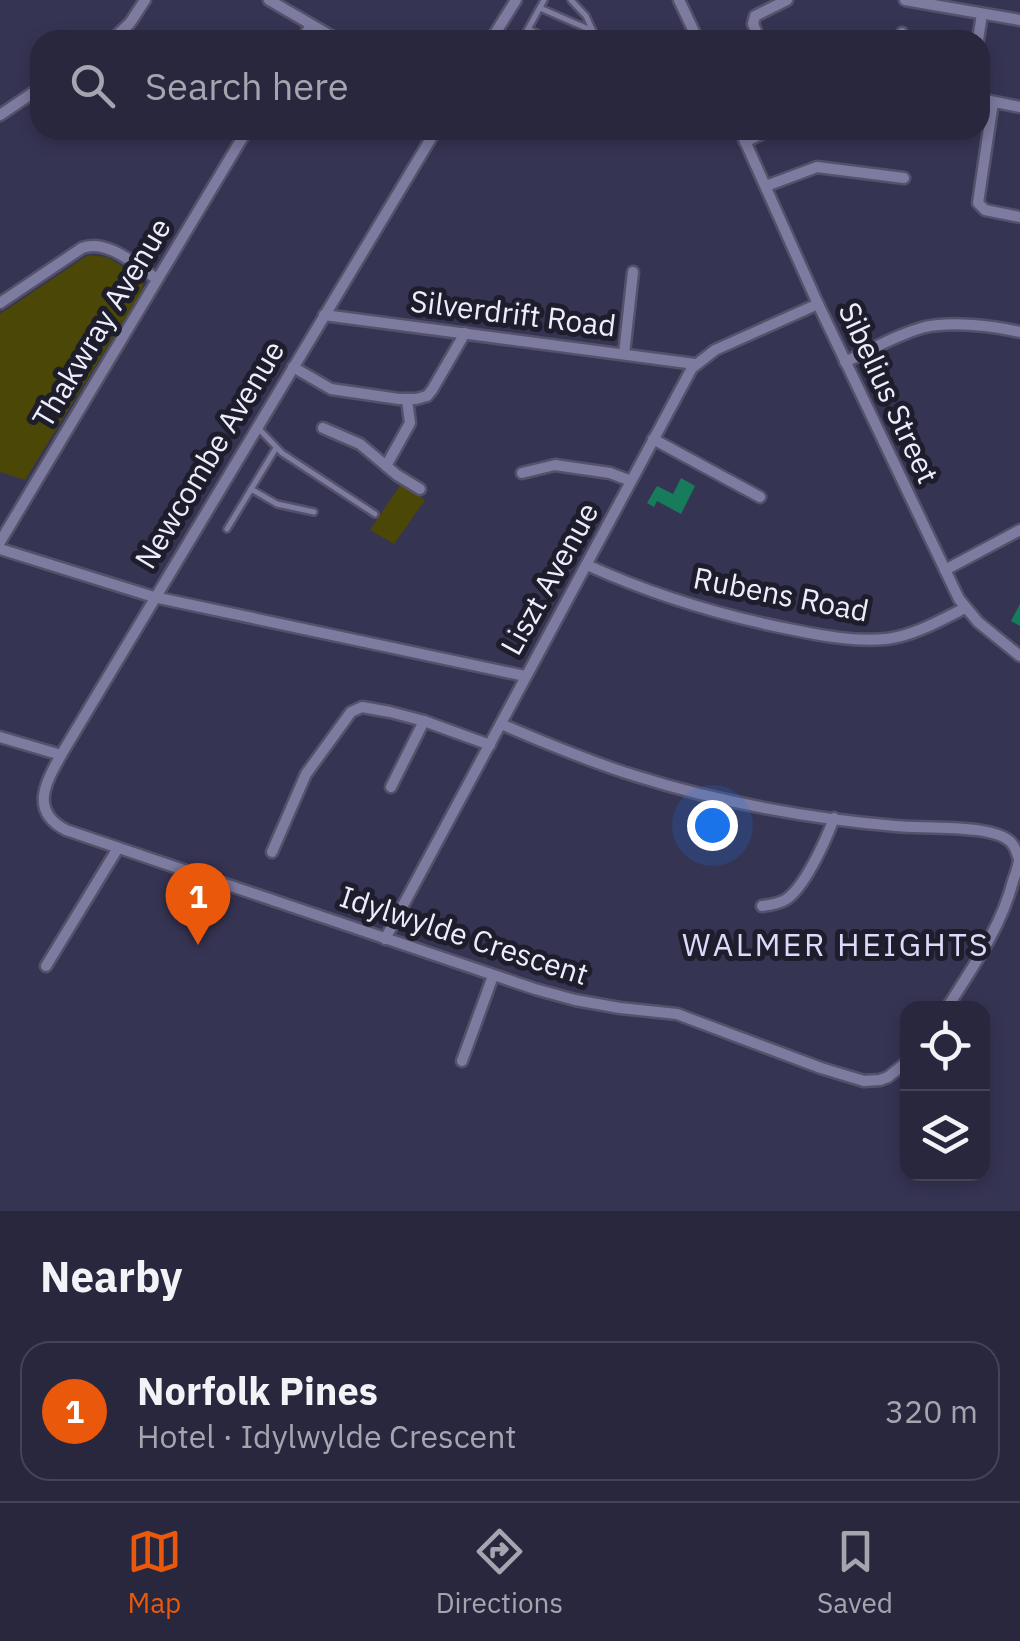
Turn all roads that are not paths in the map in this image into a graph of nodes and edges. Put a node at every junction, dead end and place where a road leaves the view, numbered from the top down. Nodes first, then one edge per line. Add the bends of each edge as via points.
1 (145, 0) edge
2 (270, 0) edge
3 (544, 0) edge
4 (572, 0) edge
5 (679, 0) edge
6 (786, 0) edge
7 (905, 0) edge
8 (513, 1) edge
9 (963, 5) edge
10 (540, 8) junction
11 (982, 14) junction
12 (1020, 20) edge
13 (311, 25) junction
14 (528, 29) edge
15 (123, 30) edge
16 (308, 30) edge
17 (320, 30) edge
18 (500, 30) edge
19 (590, 30) edge
20 (593, 30) edge
21 (693, 30) edge
22 (755, 30) edge
23 (980, 30) edge
24 (30, 95) edge
25 (990, 101) edge
26 (1020, 107) edge
27 (0, 115) edge
28 (241, 140) edge
29 (430, 140) edge
30 (749, 140) edge
31 (983, 140) edge
32 (745, 142) joint
33 (904, 178) dead end
34 (766, 186) junction
35 (1020, 217) edge
36 (632, 272) dead end
37 (156, 279) junction
38 (0, 303) edge
39 (818, 304) junction
40 (324, 315) junction
41 (1020, 332) edge
42 (465, 333) junction
43 (624, 354) junction
44 (845, 362) junction
45 (695, 364) junction
46 (293, 367) junction
47 (407, 399) junction
48 (257, 427) junction
49 (323, 428) dead end
50 (653, 439) junction
51 (276, 448) junction
52 (386, 466) junction
53 (522, 474) dead end
54 (631, 481) junction
55 (252, 489) junction
56 (420, 489) dead end
57 (760, 496) dead end
58 (314, 512) dead end
59 (375, 514) dead end
60 (227, 530) dead end
61 (1020, 530) edge
62 (0, 545) edge
63 (587, 566) junction
64 (945, 570) junction
65 (154, 597) junction
66 (965, 608) junction
67 (1020, 656) edge
68 (525, 676) junction
69 (424, 721) junction
70 (502, 724) junction
71 (0, 736) edge
72 (490, 746) junction
73 (61, 754) junction
74 (391, 787) dead end
75 (47, 812) joint
76 (834, 818) junction
77 (118, 848) junction
78 (272, 852) dead end
79 (762, 906) dead end
80 (384, 939) junction
81 (46, 966) dead end
82 (493, 976) junction
83 (950, 1001) edge
84 (462, 1061) dead end
85 (900, 1067) edge

1 - 15 street
2 - 13 street
3 - 10 lane
4 - 20 lane
5 - 21 street
6 - 22 street via 755,16
7 - 9 street
8 - 18 street
9 - 11 street
10 - 14 lane
10 - 19 lane
11 - 12 street
11 - 23 street
13 - 16 street
13 - 17 street
24 - 27 street
25 - 26 street
28 - 37 street, Thakwray Avenue
29 - 40 street, Newcombe Avenue
30 - 32 street
31 - 35 street via 978,203
32 - 34 street, Sibelius Street
33 - 34 street via 816,167
34 - 39 street, Sibelius Street
36 - 43 street
37 - 38 street via 91,244
37 - 62 street, Thakwray Avenue
39 - 44 street, Sibelius Street
39 - 45 street
40 - 42 street, Silverdrift Road
40 - 46 street, Newcombe Avenue
41 - 44 street via 932,326
42 - 43 street, Silverdrift Road
42 - 47 street via 427,396
43 - 45 street, Silverdrift Road
44 - 64 street, Sibelius Street
45 - 50 street, Liszt Avenue
46 - 47 street via 332,389
46 - 48 street, Newcombe Avenue
47 - 52 street via 410,423
48 - 51 lane
48 - 65 street, Newcombe Avenue
49 - 52 street via 360,444
50 - 54 street, Liszt Avenue
50 - 57 street
51 - 55 lane
51 - 59 lane
52 - 56 street
53 - 54 street via 555,465
54 - 63 street, Liszt Avenue
55 - 58 lane via 277,504
55 - 60 lane
61 - 64 street
62 - 65 street
63 - 66 street, Rubens Road via 672,599 837,637 899,637
63 - 68 street, Liszt Avenue
64 - 66 street, Sibelius Street
65 - 68 street
65 - 73 street, Newcombe Avenue
66 - 67 street, Sibelius Street
68 - 70 street, Liszt Avenue
69 - 72 street
69 - 74 street
69 - 78 street via 354,710 306,774
70 - 72 street, Liszt Avenue
70 - 76 street via 638,777
71 - 73 street
72 - 80 street, Liszt Avenue
73 - 75 street, Newcombe Avenue via 44,791
75 - 77 street, Idylwylde Crescent via 66,830
76 - 79 street via 796,891
76 - 83 street via 978,830 1000,834 1015,848 1019,859 996,925
77 - 80 street, Idylwylde Crescent
77 - 81 street
80 - 82 street, Idylwylde Crescent
82 - 84 street
82 - 85 street, Idylwylde Crescent via 575,1000 677,1014 864,1081

